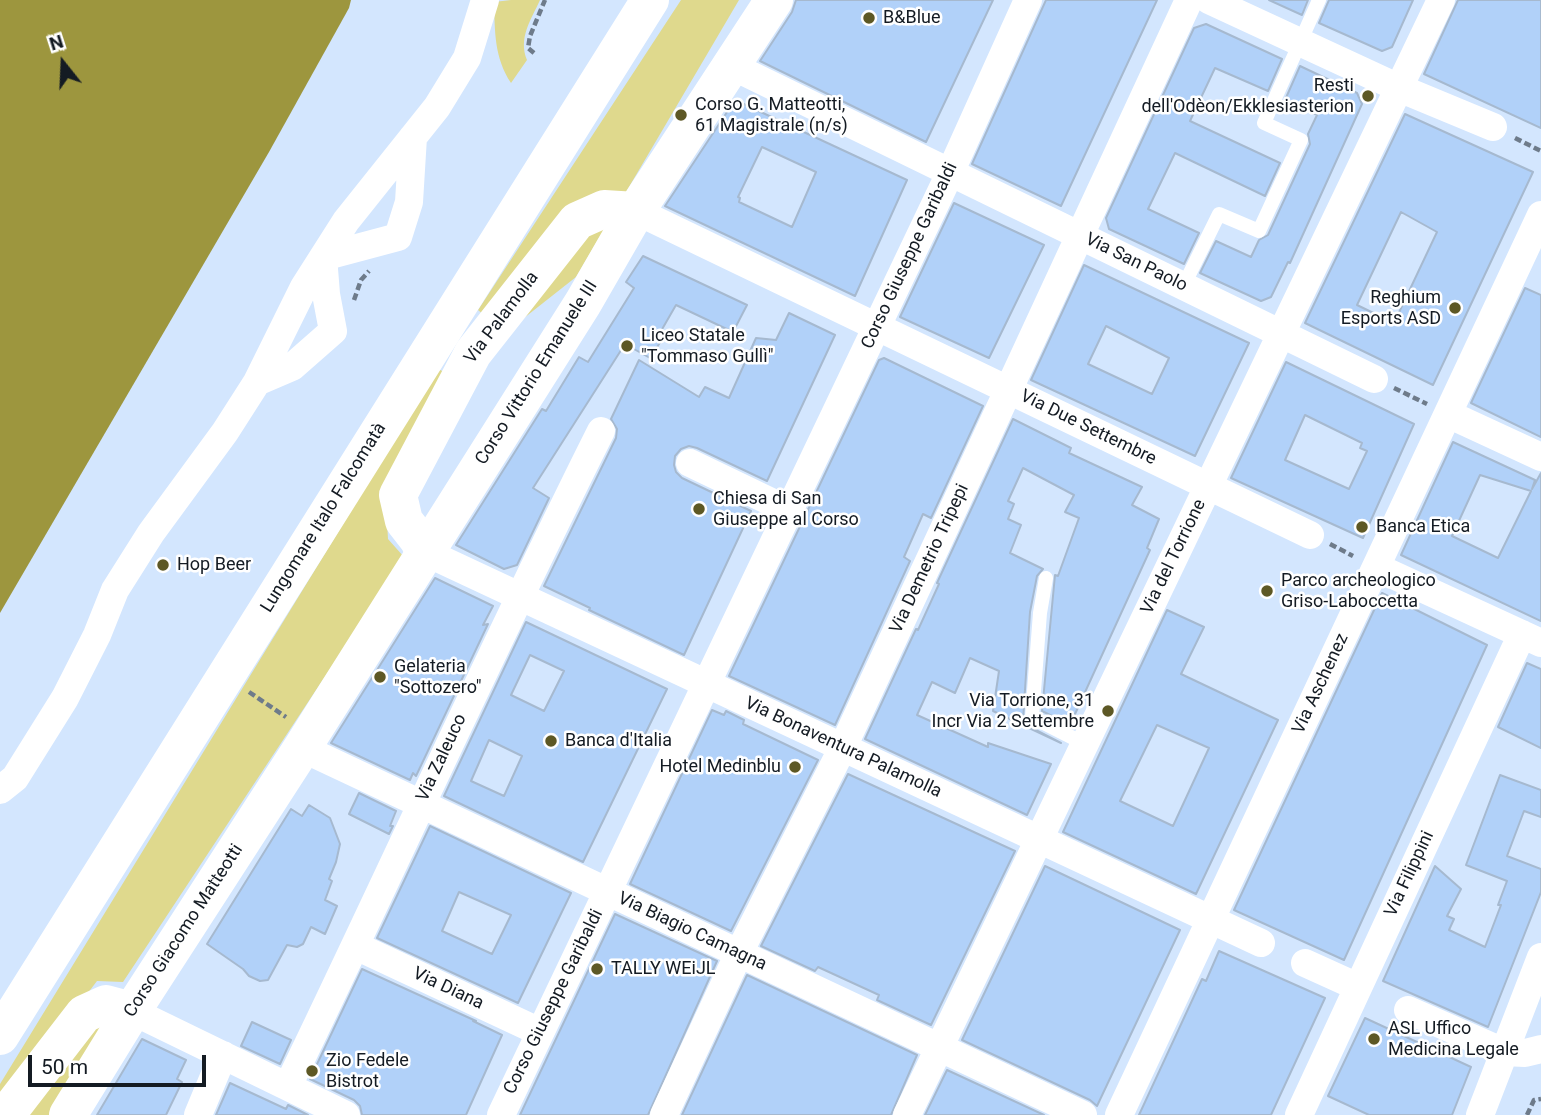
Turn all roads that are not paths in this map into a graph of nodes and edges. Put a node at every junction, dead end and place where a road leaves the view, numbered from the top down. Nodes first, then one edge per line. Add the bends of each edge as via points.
1 (485, 0) edge
2 (650, 0) edge
3 (774, 0) edge
4 (1028, 0) edge
5 (1189, 0) edge
6 (1209, 0) edge
7 (1318, 0) edge
8 (1441, 0) edge
9 (1300, 42) junction
10 (732, 66) junction
11 (1399, 88) junction
12 (1493, 127) dead end
13 (413, 137) junction
14 (950, 173) junction
15 (636, 211) junction
16 (1541, 215) edge
17 (1080, 236) junction
18 (324, 257) junction
19 (1183, 286) junction
20 (877, 327) junction
21 (440, 334) junction
22 (1281, 334) junction
23 (473, 353) junction
24 (1374, 379) road end
25 (257, 382) junction
26 (1009, 390) junction
27 (1448, 414) junction
28 (601, 431) dead end
29 (1541, 457) edge
30 (690, 463) dead end
31 (1208, 486) junction
32 (776, 504) junction
33 (1310, 535) road end
34 (425, 552) junction
35 (1376, 567) junction
36 (1046, 578) dead end
37 (519, 596) junction
38 (1532, 638) edge
39 (706, 684) junction
40 (299, 736) junction
41 (1084, 744) junction
42 (842, 747) junction
43 (0, 790) edge
44 (420, 804) junction
45 (1039, 840) junction
46 (607, 892) junction
47 (1210, 920) junction
48 (1261, 943) dead end
49 (356, 946) junction
50 (739, 953) junction
51 (1541, 957) edge
52 (1305, 963) dead end
53 (1358, 987) junction
54 (1408, 1010) dead end
55 (132, 1011) junction
56 (540, 1032) junction
57 (0, 1036) edge
58 (939, 1048) junction
59 (1541, 1049) edge
60 (1504, 1052) junction
61 (223, 1055) junction
62 (288, 1086) junction
63 (6, 1115) edge
64 (68, 1115) edge
65 (198, 1115) edge
66 (346, 1115) edge
67 (500, 1115) edge
68 (664, 1115) edge
69 (907, 1115) edge
70 (1083, 1115) edge
71 (1119, 1115) edge
72 (1299, 1115) edge
73 (1480, 1115) edge

1 - 13 street via 467,58
2 - 21 main road, Lungomare Italo Falcomatà
3 - 10 main road, Corso Vittorio Emanuele III
4 - 14 street, Corso Giuseppe Garibaldi
5 - 17 street, Via Demetrio Tripepi
6 - 9 street
7 - 9 lane
8 - 11 street, Via del Torrione
9 - 11 street
9 - 19 lane via 1264,122 1301,140 1259,231 1219,214
10 - 14 street, Via San Paolo
10 - 15 main road, Corso Vittorio Emanuele III
11 - 12 street
11 - 22 street, Via del Torrione
13 - 18 street via 346,221
13 - 18 street via 409,202 398,237
14 - 17 street, Via San Paolo
14 - 20 street, Corso Giuseppe Garibaldi
15 - 20 street, Via Due Settembre
15 - 23 main road, Via Palamolla via 604,209 577,221
15 - 34 main road, Corso Vittorio Emanuele III
16 - 27 street, Via Aschenez
17 - 19 street, Via San Paolo
17 - 26 street, Via Demetrio Tripepi
18 - 25 street
18 - 25 street via 333,331 292,367
19 - 22 street, Via San Paolo
20 - 26 street, Via Due Settembre
20 - 32 street, Corso Giuseppe Garibaldi
21 - 23 main road
21 - 57 main road, Lungomare Italo Falcomatà
22 - 24 street, Via San Paolo
22 - 31 street, Via del Torrione
23 - 34 main road, Via Palamolla via 398,495 404,521
25 - 43 street via 115,590 65,698 15,778
26 - 31 street, Via Due Settembre
26 - 42 street, Via Demetrio Tripepi
27 - 29 street
27 - 35 street, Via Aschenez
28 - 37 street, Via Zaleuco
30 - 32 street
31 - 33 street, Via Due Settembre
31 - 41 street, Via del Torrione
32 - 39 street, Corso Giuseppe Garibaldi
34 - 37 street, Via Bonaventura Palamolla
34 - 40 main road, Corso Vittorio Emanuele III
35 - 38 street
35 - 47 street, Via Aschenez
36 - 41 lane via 1032,717
37 - 39 street, Via Bonaventura Palamolla
37 - 44 street, Via Zaleuco
38 - 53 street, Via Filippini
39 - 42 street, Via Bonaventura Palamolla
39 - 46 street, Corso Giuseppe Garibaldi
40 - 44 street, Via Biagio Camagna
40 - 55 main road, Corso Giacomo Matteotti
41 - 45 street, Via del Torrione
42 - 45 street, Via Bonaventura Palamolla
42 - 50 street, Via Demetrio Tripepi
44 - 46 street, Via Biagio Camagna
44 - 49 street, Via Zaleuco
45 - 47 street, Via Bonaventura Palamolla
45 - 58 street, Via del Torrione
46 - 50 street, Via Biagio Camagna
46 - 56 street, Corso Giuseppe Garibaldi
47 - 48 street, Via Bonaventura Palamolla
47 - 71 street, Via Aschenez
49 - 56 street, Via Diana
49 - 62 street, Via Zaleuco
50 - 58 street, Via Biagio Camagna
50 - 68 street, Via Demetrio Tripepi
51 - 60 street
52 - 53 street
53 - 72 street, Via Filippini
54 - 60 street
55 - 61 street
55 - 63 main road via 106,1004 84,1014
55 - 64 main road, Corso Giacomo Matteotti
56 - 67 street, Corso Giuseppe Garibaldi
58 - 69 street, Via del Torrione
58 - 70 street, Via Biagio Camagna
59 - 60 street
60 - 73 street
61 - 62 street
61 - 65 street
62 - 66 street

